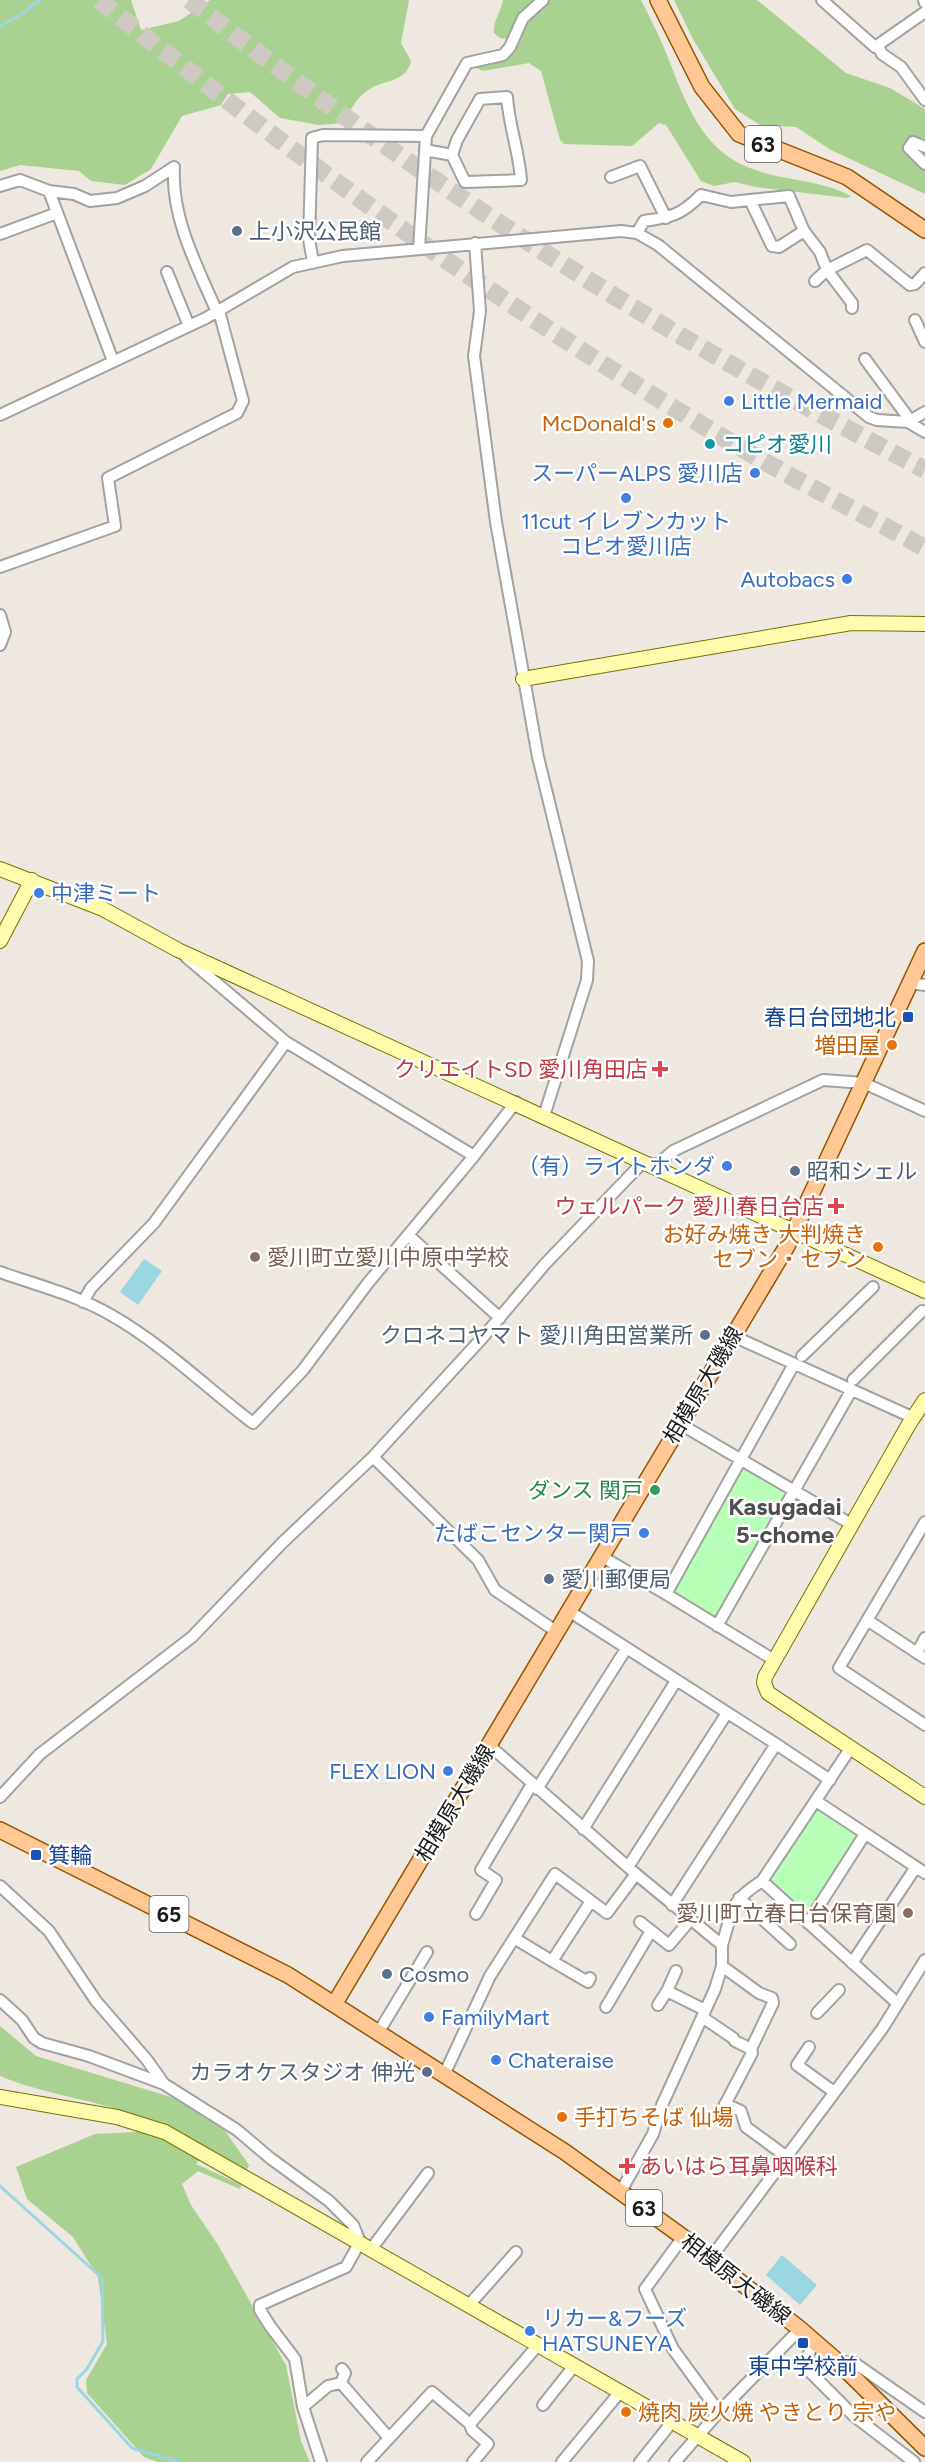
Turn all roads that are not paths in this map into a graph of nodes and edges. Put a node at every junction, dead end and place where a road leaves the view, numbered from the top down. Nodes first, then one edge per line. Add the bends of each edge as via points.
1 (543, 0) edge
2 (658, 0) edge
3 (822, 0) edge
4 (925, 12) edge
5 (878, 46) junction
6 (925, 100) edge
7 (426, 136) junction
8 (925, 147) edge
9 (425, 150) junction
10 (452, 155) junction
11 (925, 164) edge
12 (611, 177) dead end
13 (0, 186) edge
14 (49, 191) junction
15 (750, 200) junction
16 (57, 213) junction
17 (666, 218) junction
18 (194, 226) dead end
19 (925, 230) edge
20 (184, 231) junction
21 (804, 231) junction
22 (637, 233) junction
23 (0, 234) edge
24 (476, 243) junction
25 (419, 249) junction
26 (313, 262) junction
27 (827, 270) junction
28 (925, 273) edge
29 (167, 280) dead end
30 (815, 281) dead end
31 (852, 308) dead end
32 (218, 311) junction
33 (915, 320) dead end
34 (189, 326) junction
35 (921, 340) edge
36 (865, 359) dead end
37 (113, 361) junction
38 (925, 412) edge
39 (0, 415) edge
40 (909, 421) junction
41 (925, 432) edge
42 (0, 567) edge
43 (0, 615) edge
44 (925, 624) edge
45 (0, 645) edge
46 (523, 679) junction
47 (0, 869) edge
48 (32, 880) junction
49 (0, 941) edge
50 (178, 950) junction
51 (925, 951) edge
52 (909, 983) junction
53 (925, 985) edge
54 (286, 1042) junction
55 (864, 1083) junction
56 (516, 1102) junction
57 (925, 1111) edge
58 (544, 1116) junction
59 (474, 1156) junction
60 (644, 1162) junction
61 (794, 1233) junction
62 (408, 1235) junction
63 (0, 1272) edge
64 (873, 1287) dead end
65 (925, 1291) edge
66 (83, 1302) junction
67 (922, 1311) dead end
68 (500, 1318) junction
69 (733, 1336) junction
70 (798, 1360) junction
71 (852, 1386) junction
72 (925, 1400) edge
73 (919, 1421) edge
74 (680, 1424) junction
75 (373, 1457) junction
76 (740, 1460) junction
77 (794, 1492) junction
78 (925, 1522) edge
79 (851, 1524) junction
80 (601, 1556) junction
81 (666, 1594) junction
82 (569, 1611) junction
83 (867, 1620) junction
84 (717, 1626) junction
85 (556, 1632) junction
86 (925, 1638) edge
87 (626, 1648) junction
88 (921, 1656) edge
89 (774, 1660) junction
90 (676, 1681) junction
91 (727, 1713) junction
92 (925, 1725) edge
93 (776, 1744) junction
94 (490, 1746) junction
95 (850, 1749) junction
96 (830, 1780) junction
97 (535, 1786) junction
98 (0, 1797) edge
99 (925, 1797) edge
100 (816, 1801) junction
101 (583, 1829) junction
102 (0, 1830) edge
103 (866, 1834) junction
104 (920, 1870) edge
105 (632, 1871) junction
106 (762, 1881) junction
107 (0, 1886) edge
108 (739, 1898) junction
109 (591, 1901) junction
110 (672, 1905) junction
111 (476, 1914) dead end
112 (691, 1920) junction
113 (640, 1922) dead end
114 (808, 1923) junction
115 (651, 1931) junction
116 (514, 1938) junction
117 (790, 1944) dead end
118 (722, 1945) junction
119 (427, 1952) dead end
120 (925, 1960) edge
121 (552, 1961) junction
122 (852, 1963) junction
123 (722, 1966) junction
124 (676, 1971) dead end
125 (588, 1982) dead end
126 (839, 1990) dead end
127 (667, 1991) junction
128 (0, 2000) edge
129 (335, 2003) junction
130 (897, 2003) junction
131 (658, 2005) dead end
132 (606, 2007) dead end
133 (817, 2013) dead end
134 (703, 2014) junction
135 (378, 2033) junction
136 (751, 2049) junction
137 (804, 2049) dead end
138 (444, 2075) junction
139 (164, 2084) junction
140 (834, 2092) junction
141 (0, 2097) edge
142 (725, 2104) junction
143 (718, 2118) dead end
144 (787, 2157) junction
145 (428, 2173) dead end
146 (621, 2191) junction
147 (683, 2237) junction
148 (366, 2245) junction
149 (510, 2255) dead end
150 (710, 2259) junction
151 (469, 2305) junction
152 (800, 2329) junction
153 (815, 2342) junction
154 (538, 2345) junction
155 (838, 2362) junction
156 (574, 2366) junction
157 (342, 2369) dead end
158 (341, 2383) junction
159 (620, 2392) junction
160 (543, 2405) dead end
161 (303, 2407) junction
162 (719, 2412) junction
163 (925, 2412) edge
164 (672, 2422) junction
165 (470, 2424) junction
166 (697, 2436) junction
167 (389, 2438) junction
168 (925, 2448) edge
169 (321, 2462) edge
170 (367, 2462) edge
171 (473, 2462) edge
172 (562, 2462) edge
173 (640, 2462) edge
174 (675, 2462) edge
175 (743, 2462) edge
176 (914, 2462) edge

1 - 7 street via 523,18 503,56 467,63
2 - 19 main road, 63 via 702,87 740,134 847,177
3 - 5 street
4 - 5 street
5 - 6 street via 882,54 901,67
7 - 9 street
7 - 26 street via 312,138 309,239
8 - 11 street via 913,142 909,148
9 - 10 street
9 - 25 street
10 - 10 street via 465,182 521,180 507,97 480,99
12 - 17 street via 644,165
13 - 14 street via 20,180
14 - 16 street
14 - 20 street via 75,194 90,201 117,198 174,167 173,187
15 - 17 street via 732,202 700,195 684,212
15 - 21 street via 789,196
15 - 21 street via 772,246 779,247
16 - 23 street
16 - 37 street
17 - 22 street via 644,221
18 - 20 street
20 - 32 street
21 - 27 street via 820,252
22 - 24 street via 612,231
22 - 40 street via 658,245 869,417
24 - 25 street
24 - 46 street via 480,311 474,356 496,522
25 - 26 street
26 - 32 street via 293,267
27 - 28 street via 867,250 886,259 910,285
27 - 30 street
27 - 31 street
29 - 34 street
32 - 34 street
32 - 42 street via 243,400 237,413 108,478 115,526
33 - 35 street
34 - 37 street
36 - 40 street
37 - 39 street
38 - 40 street
40 - 41 street
43 - 45 street via 5,632
44 - 46 street via 850,623
46 - 58 street via 564,873 588,961 587,980
47 - 48 street
48 - 49 street
48 - 50 street via 103,909
50 - 54 street
50 - 56 street
51 - 52 main road, 相模原大磯線
52 - 53 street
52 - 55 main road, 相模原大磯線
54 - 59 street
54 - 66 street via 154,1224 91,1288
55 - 57 street
55 - 60 street via 823,1080 673,1151 657,1165
55 - 61 main road, 相模原大磯線
56 - 58 street
56 - 59 street
58 - 60 street
59 - 62 street
60 - 61 street
60 - 68 street via 545,1264
61 - 65 street
61 - 69 main road, 相模原大磯線
62 - 66 street via 303,1370 253,1423 163,1352 111,1315
62 - 68 street
63 - 66 street
64 - 70 street
67 - 71 street
68 - 75 street
69 - 70 street
69 - 74 main road, 相模原大磯線
70 - 71 street
70 - 76 street
71 - 73 street
71 - 77 street
72 - 73 street
73 - 79 street
74 - 76 street
74 - 80 main road, 相模原大磯線
75 - 85 street via 478,1560 495,1590
75 - 98 street via 192,1637 40,1754
76 - 77 street
76 - 81 street
77 - 79 street
77 - 84 street
78 - 83 street
79 - 89 street
80 - 81 street
80 - 82 main road, 相模原大磯線
81 - 84 street
82 - 85 main road, 相模原大磯線
82 - 87 street
83 - 88 street
83 - 92 street via 839,1668
84 - 89 street
85 - 94 main road, 相模原大磯線
86 - 88 street
87 - 90 street
87 - 97 street
89 - 95 street via 765,1677 768,1694
90 - 91 street
90 - 101 street
91 - 93 street
91 - 105 street
93 - 96 street
93 - 110 street
94 - 97 street
94 - 129 main road, 相模原大磯線
95 - 96 street
95 - 99 street
96 - 100 street
97 - 101 street
97 - 111 street via 481,1870 501,1882
100 - 103 street
100 - 106 street
101 - 105 street
102 - 129 main road, 65 via 288,1975
103 - 104 street
103 - 114 street
104 - 122 street
105 - 109 street via 608,1913
105 - 110 street
106 - 108 street
106 - 114 street
107 - 139 street via 49,1931 96,2001
108 - 117 street
108 - 118 street
109 - 116 street via 555,1874
109 - 121 street
110 - 112 street
112 - 115 street via 669,1945
112 - 118 street
113 - 115 street
114 - 122 street
115 - 132 street via 617,1996
116 - 121 street
116 - 138 street via 490,1976
118 - 123 street
119 - 135 street
120 - 130 street
121 - 125 street
122 - 130 street
123 - 134 street
123 - 136 street via 772,1998
124 - 127 street
126 - 133 street
127 - 131 street
127 - 134 street
128 - 139 street via 42,2043
129 - 135 main road, 相模原大磯線 / 63
130 - 140 street
134 - 136 street
134 - 146 street via 653,2134
135 - 138 main road, 相模原大磯線 / 63
136 - 142 street
137 - 140 street via 797,2065
138 - 146 main road, 相模原大磯線 / 63
139 - 148 street via 237,2130 329,2201
140 - 144 street
141 - 148 street via 117,2117 165,2132
142 - 143 street
142 - 144 street via 741,2111 746,2127
144 - 150 street
145 - 148 street
146 - 147 main road, 相模原大磯線 / 63
147 - 150 main road, 相模原大磯線 / 63
147 - 162 street via 645,2289 673,2349
148 - 151 street
148 - 161 street via 346,2266 260,2305 270,2326 295,2359
149 - 151 street
150 - 152 main road, 相模原大磯線 / 63
151 - 154 street
152 - 153 main road, 相模原大磯線 / 63
152 - 162 street
153 - 155 main road, 相模原大磯線 / 63
153 - 176 street via 807,2357 808,2370 854,2416
154 - 156 street
154 - 165 street
155 - 163 street via 853,2362
155 - 168 main road, 相模原大磯線 / 63
156 - 159 street
156 - 160 street
157 - 158 street via 345,2373
158 - 161 street via 328,2386
158 - 167 street
159 - 164 street
159 - 172 street
161 - 169 street
162 - 166 street
164 - 166 street
164 - 173 street
165 - 167 street via 432,2392
165 - 171 street via 488,2444
166 - 174 street
166 - 175 street
167 - 170 street

